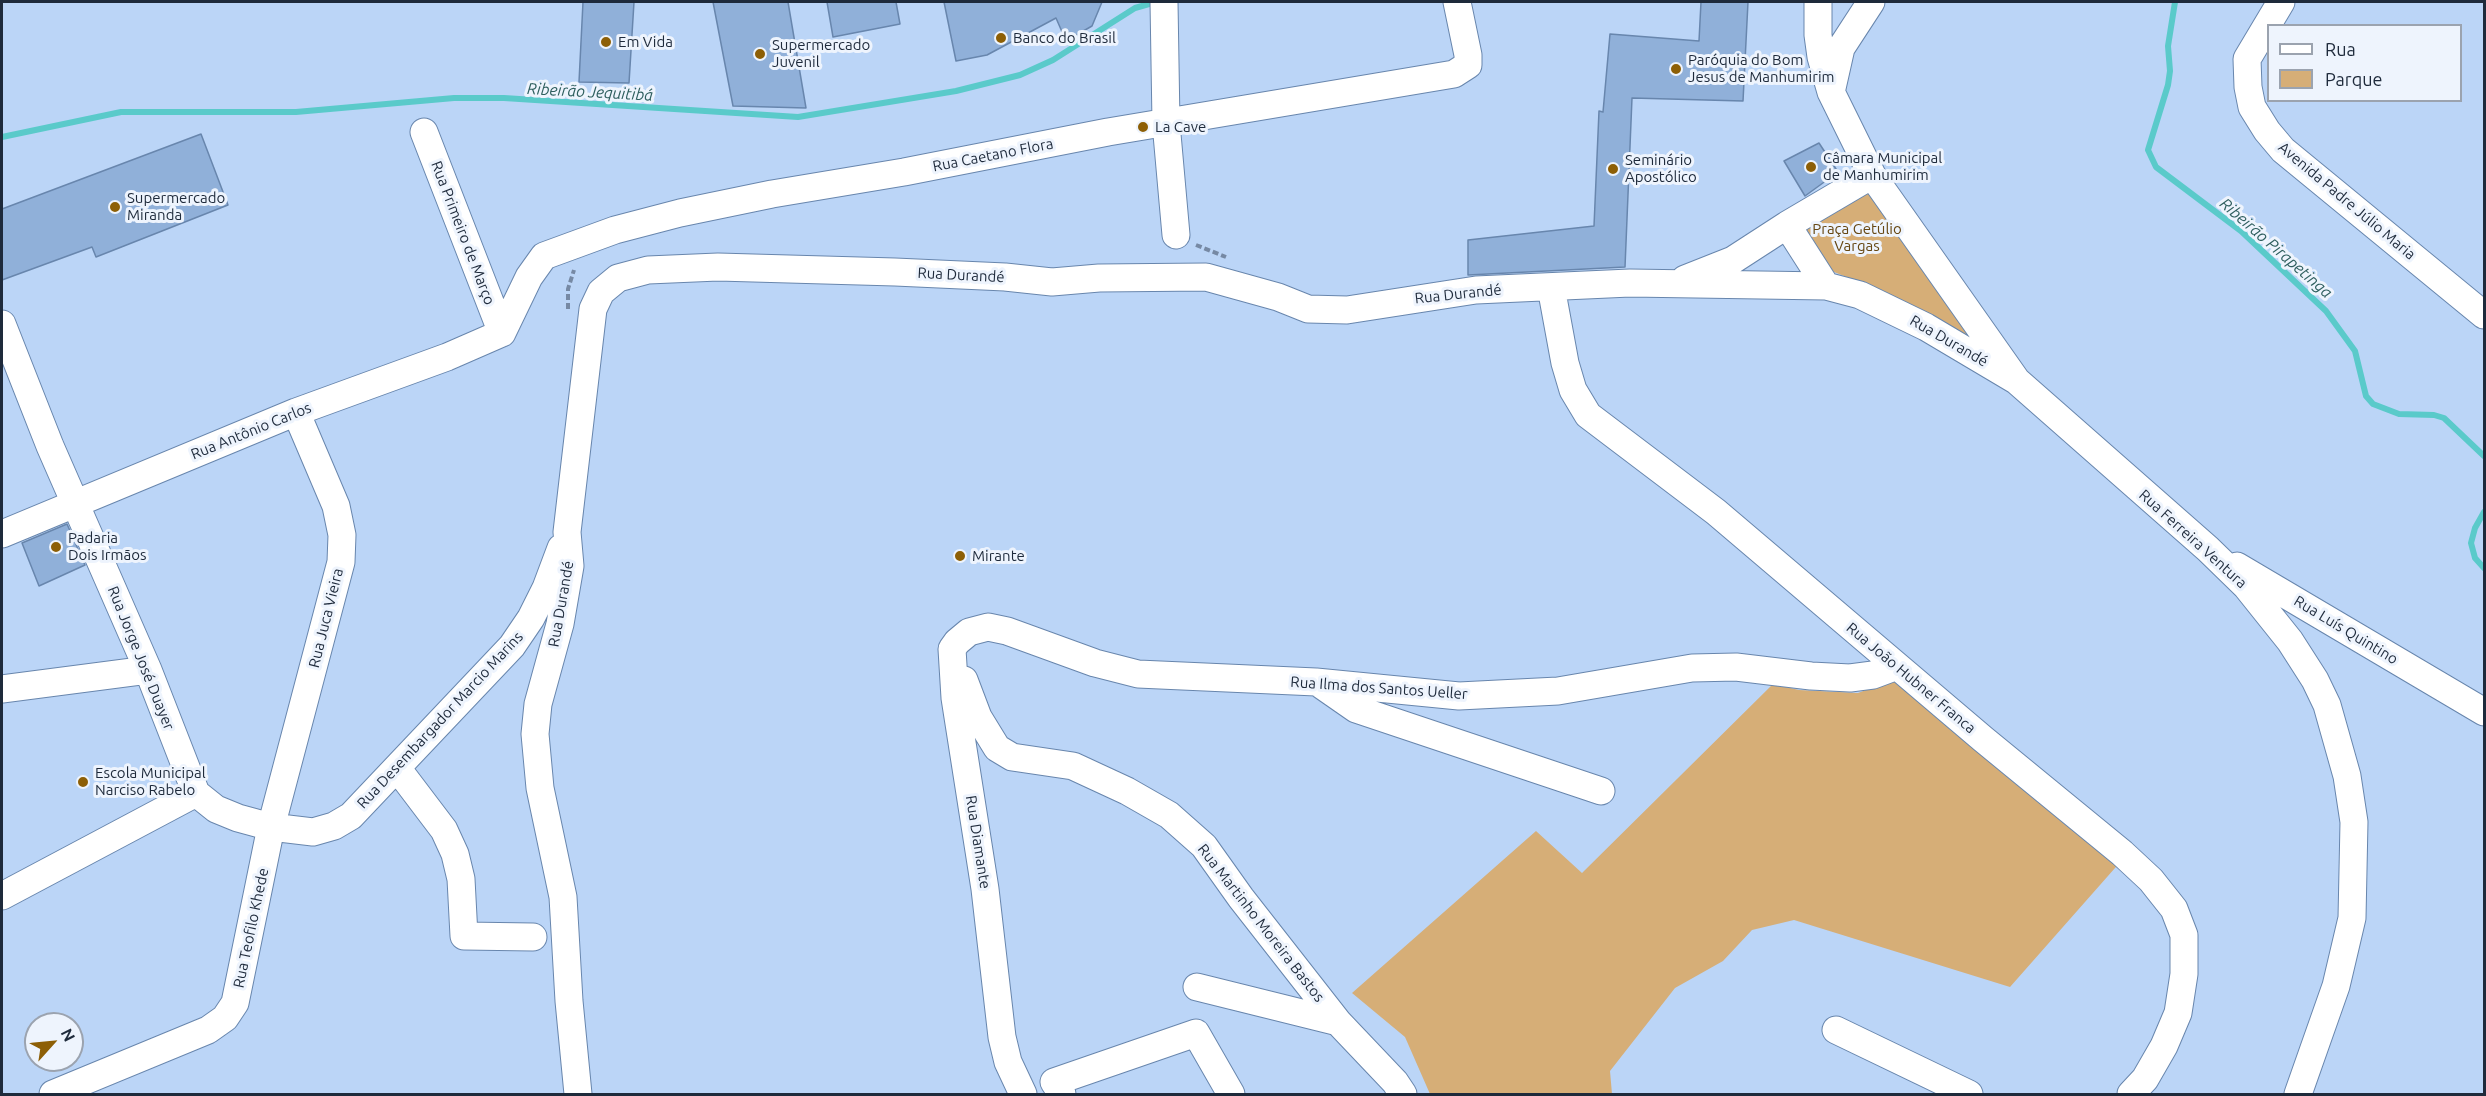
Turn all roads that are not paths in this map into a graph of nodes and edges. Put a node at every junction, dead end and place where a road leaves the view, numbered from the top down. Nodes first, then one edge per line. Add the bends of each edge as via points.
1 (1164, 2) edge
2 (1457, 2) edge
3 (1818, 2) edge
4 (1871, 2) edge
5 (2281, 2) edge
6 (2268, 24) edge
7 (2267, 25) edge
8 (1831, 92) junction
9 (1166, 123) junction
10 (424, 132) dead end
11 (1872, 175) junction
12 (1787, 225) junction
13 (1176, 235) dead end
14 (1677, 283) junction
15 (1826, 286) junction
16 (1551, 287) junction
17 (2484, 315) edge
18 (2, 324) edge
19 (502, 333) junction
20 (2017, 381) junction
21 (296, 412) junction
22 (75, 503) junction
23 (567, 532) junction
24 (2, 534) edge
25 (2208, 549) junction
26 (952, 650) junction
27 (1896, 666) junction
28 (147, 670) junction
29 (1317, 682) junction
30 (2, 689) edge
31 (2482, 711) edge
32 (397, 768) junction
33 (1601, 790) dead end
34 (196, 793) junction
35 (271, 827) junction
36 (2, 896) edge
37 (533, 937) dead end
38 (1197, 987) dead end
39 (1338, 1022) junction
40 (1836, 1030) dead end
41 (1058, 1088) edge
42 (53, 1095) edge
43 (578, 1095) edge
44 (1023, 1095) edge
45 (1232, 1095) edge
46 (1403, 1095) edge
47 (1969, 1095) edge
48 (2131, 1095) edge
49 (2298, 1095) edge

1 - 9 street
2 - 9 street, Rua Caetano Flora via 1468,65 1454,74
3 - 8 street, Rua Ferreira Ventura via 1821,57
4 - 8 street via 1841,48
5 - 6 street, Avenida Padre Júlio Maria
7 - 17 street, Avenida Padre Júlio Maria via 2247,59 2252,107 2267,131 2283,150
8 - 11 street, Rua Ferreira Ventura
9 - 13 street
9 - 19 street, Rua Caetano Flora via 772,194 680,213 584,240 544,256
10 - 19 street, Rua Primeiro de Março
11 - 12 street
11 - 20 street, Rua Ferreira Ventura
12 - 14 street via 1733,260
12 - 15 street
14 - 15 street, Rua Durandé
14 - 16 street, Rua Durandé
15 - 20 street, Rua Durandé via 1860,295 1905,316
16 - 23 street, Rua Durandé via 1476,290 1337,309 1308,309 1206,277 1052,282 787,268 648,270 618,278 601,292 593,309
16 - 27 street, Rua João Hubner Franca via 1565,363 1573,390 1588,415 1716,512
18 - 22 street, Rua Jorge José Duayer
19 - 21 street, Rua Antônio Carlos
20 - 25 street, Rua Ferreira Ventura
21 - 22 street, Rua Antônio Carlos
21 - 35 street, Rua Juca Vieira via 336,506 342,535 341,562
22 - 24 street, Rua Antônio Carlos
22 - 28 street, Rua Jorge José Duayer
23 - 32 street, Rua Desembargador Marcio Marins via 546,588 512,646
23 - 43 street, Rua Durandé via 568,578 538,704 535,735 540,788 562,897
25 - 31 street, Rua Luís Quintino
25 - 49 street, Rua Ferreira Ventura via 2255,597 2315,680 2347,776 2354,822 2352,918 2336,986
26 - 29 street, Rua Ilma dos Santos Ueller via 969,632 988,627 1138,674
26 - 39 street, Rua Martinho Moreira Bastos via 978,717 997,748 1012,757 1073,766 1169,815 1204,846
26 - 44 street, Rua Diamante via 955,698 985,890 1002,1037
27 - 29 street, Rua Ilma dos Santos Ueller via 1850,678 1736,667 1692,668 1558,691 1459,696
27 - 48 street, Rua João Hubner Franca via 2122,853 2174,909 2184,935 2178,1013 2164,1046
28 - 30 street
28 - 34 street, Rua Jorge José Duayer
29 - 33 street via 1356,709
32 - 35 street, Rua Desembargador Marcio Marins via 351,816 334,826 313,832
32 - 37 street via 444,830 455,854 461,879 464,936
34 - 35 street, Rua Desembargador Marcio Marins via 216,809
34 - 36 street
35 - 42 street, Rua Teofilo Khede via 240,985 225,1018 208,1030
38 - 39 street
39 - 46 street, Rua Martinho Moreira Bastos
40 - 47 street
41 - 45 street via 1196,1033

